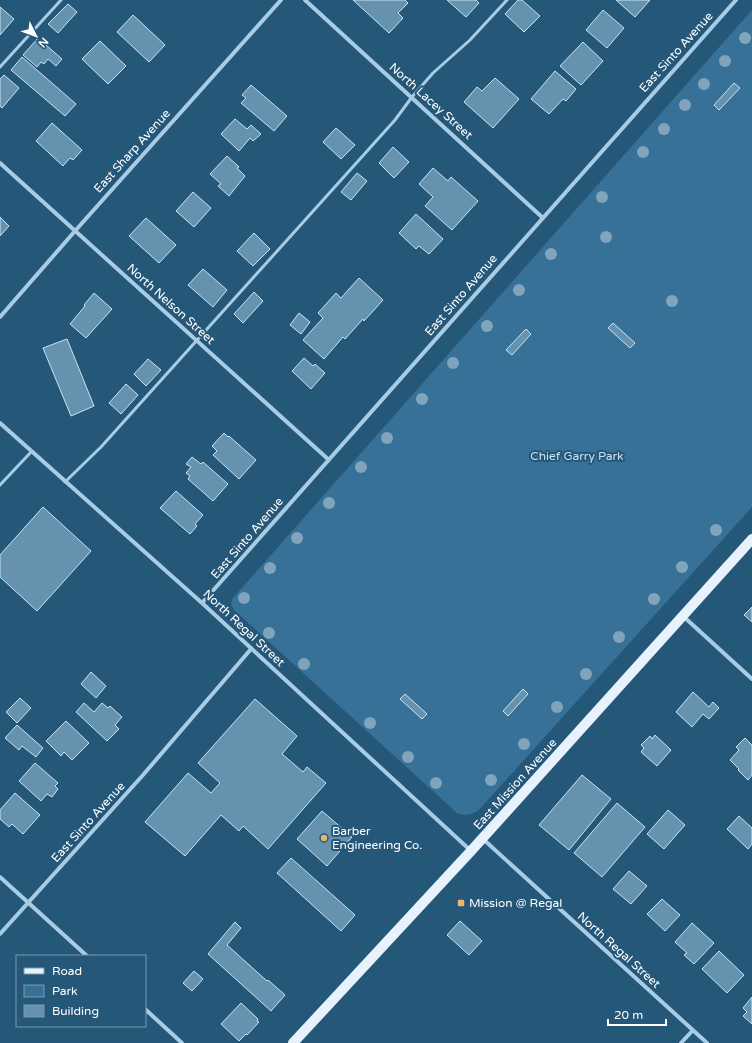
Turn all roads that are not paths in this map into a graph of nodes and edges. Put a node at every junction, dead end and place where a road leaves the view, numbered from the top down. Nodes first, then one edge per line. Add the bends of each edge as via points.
1 (61, 0) edge
2 (281, 0) edge
3 (305, 0) edge
4 (507, 0) edge
5 (736, 0) edge
6 (0, 67) edge
7 (412, 97) junction
8 (0, 163) edge
9 (543, 218) junction
10 (75, 230) junction
11 (0, 317) edge
12 (197, 341) junction
13 (0, 423) edge
14 (32, 451) junction
15 (329, 460) junction
16 (66, 482) junction
17 (0, 485) edge
18 (752, 538) edge
19 (202, 603) junction
20 (683, 616) junction
21 (251, 649) junction
22 (752, 679) edge
23 (483, 839) junction
24 (471, 851) junction
25 (0, 877) edge
26 (28, 903) junction
27 (0, 934) edge
28 (86, 955) edge
29 (146, 1010) edge
30 (693, 1030) junction
31 (182, 1043) edge
32 (293, 1043) edge
33 (681, 1043) edge
34 (707, 1043) edge

1 - 6 lane
2 - 10 street, East Sharp Avenue
3 - 7 street, North Lacey Street
4 - 7 lane
5 - 9 street, East Sinto Avenue
7 - 9 street, North Lacey Street
7 - 12 lane via 395,120
8 - 10 street, North Nelson Street
9 - 15 street, East Sinto Avenue
10 - 11 street, East Sharp Avenue
10 - 12 street, North Nelson Street
12 - 15 street, North Nelson Street
12 - 16 lane
13 - 14 street, North Regal Street
14 - 16 street, North Regal Street
14 - 17 lane
15 - 19 street, East Sinto Avenue
16 - 19 street, North Regal Street
18 - 20 main road, East Mission Avenue
19 - 21 street, North Regal Street
20 - 22 street
20 - 23 main road, East Mission Avenue
21 - 24 street, North Regal Street
21 - 26 street, East Sinto Avenue
23 - 24 main road, East Mission Avenue
23 - 30 street, North Regal Street
24 - 32 main road, East Mission Avenue
25 - 26 street
26 - 27 street, East Sinto Avenue
26 - 28 street
29 - 31 street
30 - 33 street
30 - 34 street, North Regal Street

